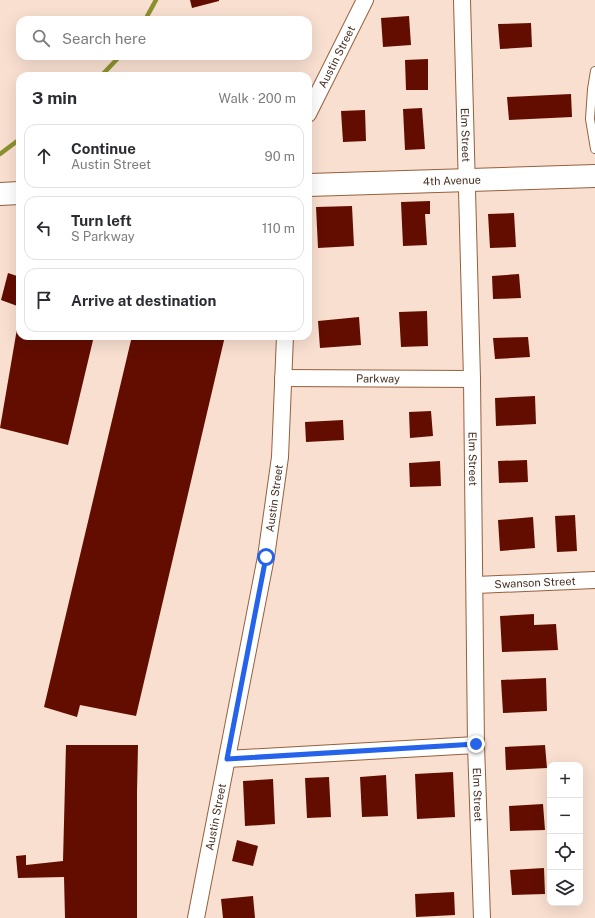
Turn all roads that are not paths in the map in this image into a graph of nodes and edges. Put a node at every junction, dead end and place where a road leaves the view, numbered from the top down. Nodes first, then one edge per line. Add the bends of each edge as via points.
1 (365, 0) edge
2 (462, 0) edge
3 (595, 71) edge
4 (312, 106) edge
5 (595, 149) edge
6 (595, 176) edge
7 (468, 180) junction
8 (312, 185) edge
9 (16, 193) edge
10 (0, 194) edge
11 (285, 340) edge
12 (283, 378) junction
13 (472, 379) junction
14 (595, 580) edge
15 (476, 584) junction
16 (476, 744) junction
17 (227, 759) junction
18 (196, 918) edge
19 (482, 918) edge

1 - 4 street, Austin Street
2 - 7 street, Elm Street
3 - 5 lane via 590,119
6 - 7 street, 4th Avenue
7 - 8 street, 4th Avenue
7 - 13 street, Elm Street
9 - 10 street
11 - 12 street, Austin Street
12 - 13 street, Parkway
12 - 17 street, Austin Street via 280,457 266,557
13 - 15 street, Elm Street
14 - 15 street, Swanson Street
15 - 16 street, Elm Street
16 - 17 street
16 - 19 street, Elm Street
17 - 18 street, Austin Street

